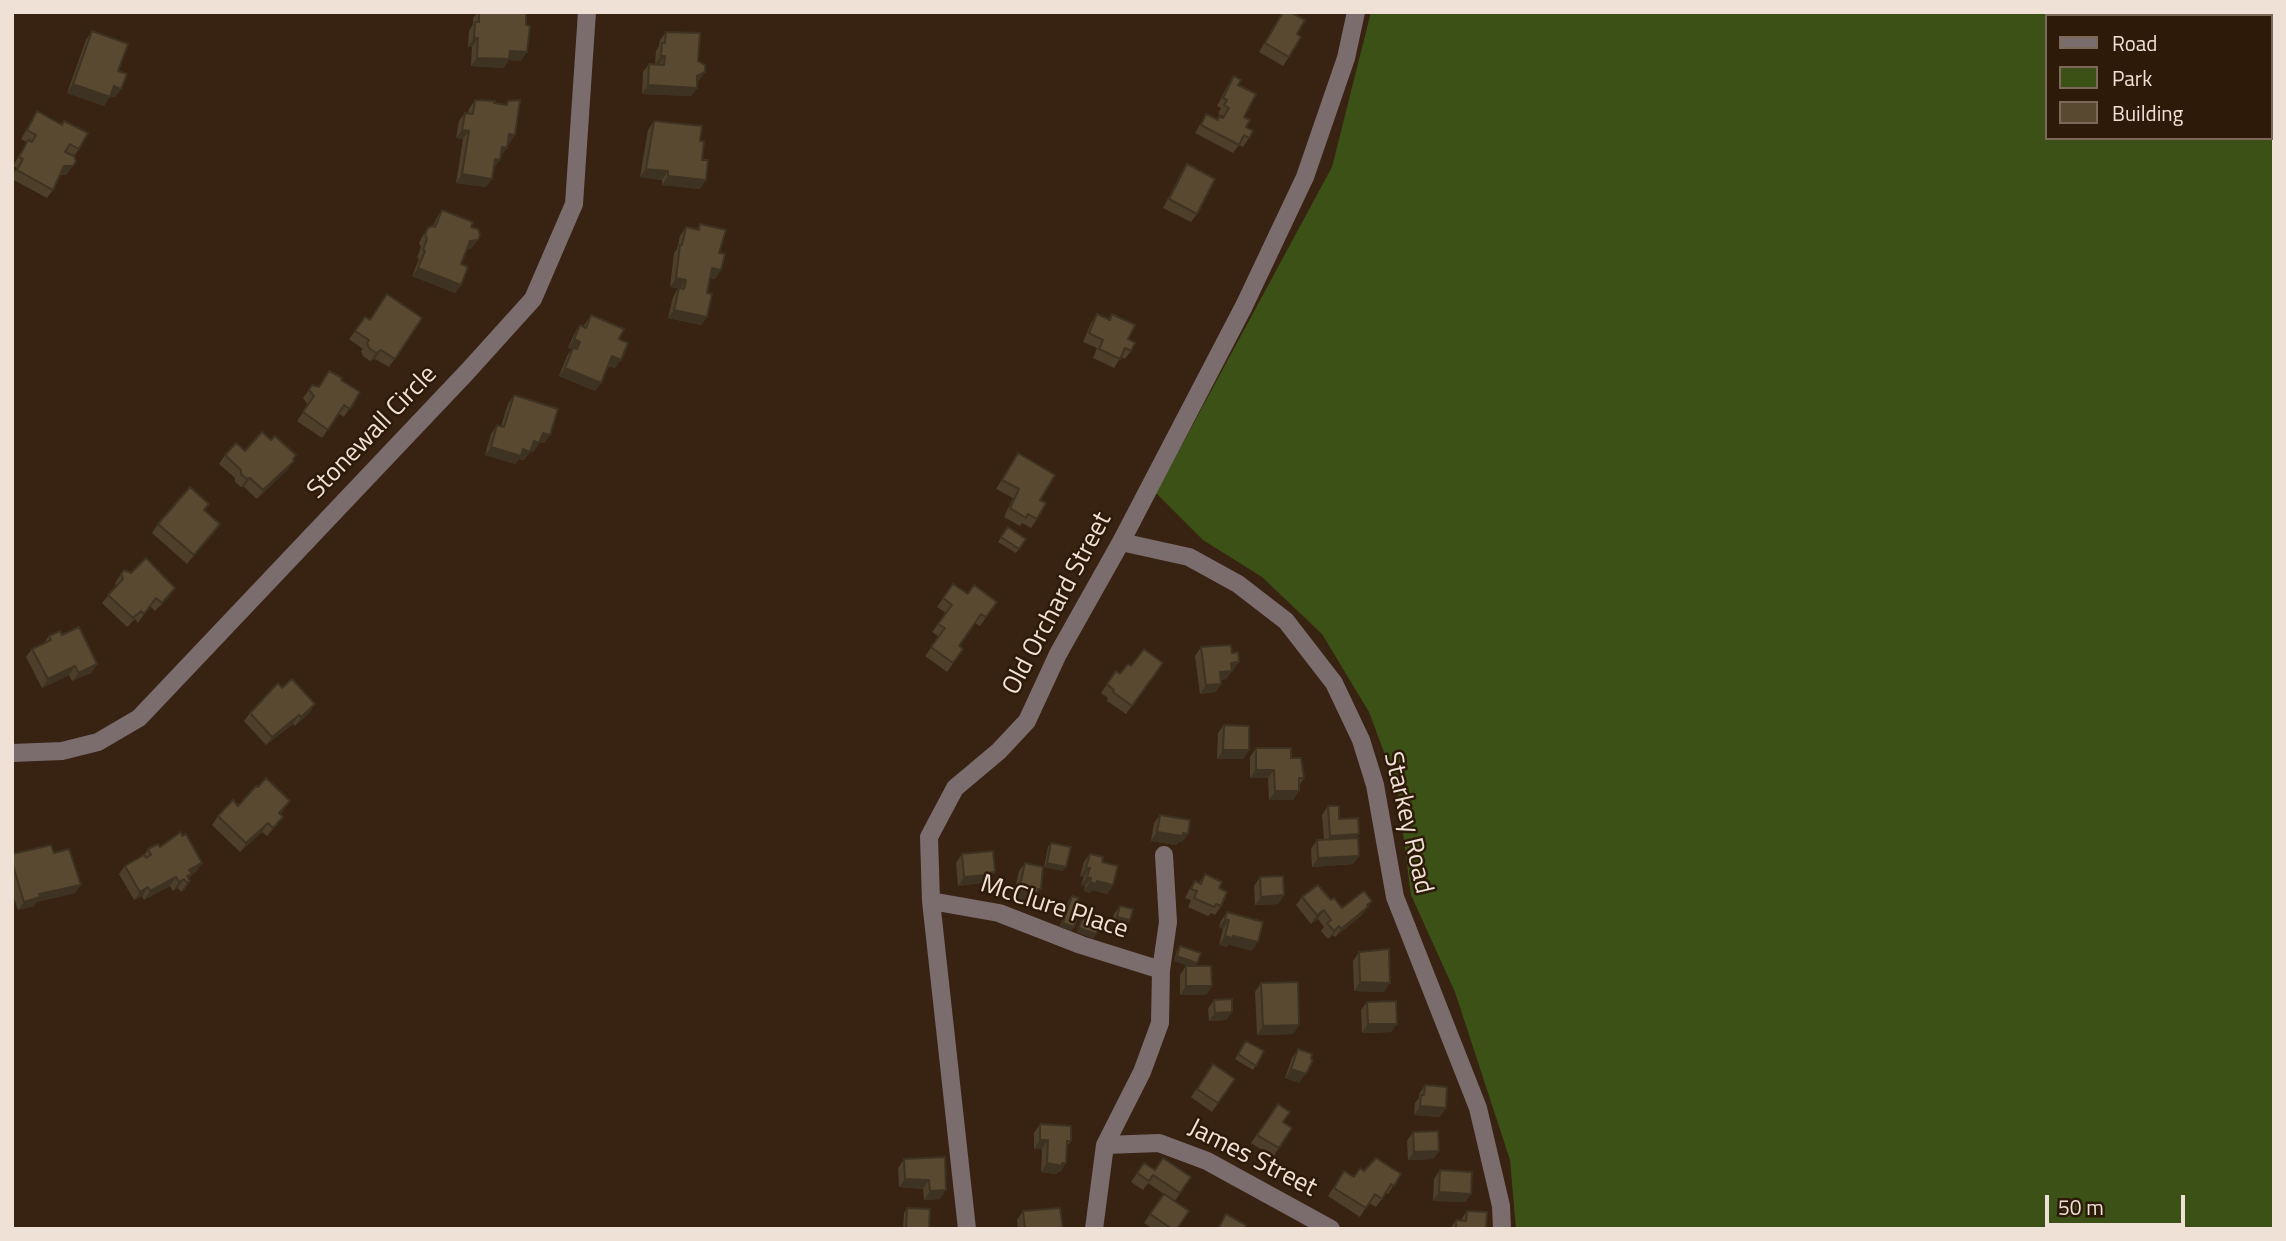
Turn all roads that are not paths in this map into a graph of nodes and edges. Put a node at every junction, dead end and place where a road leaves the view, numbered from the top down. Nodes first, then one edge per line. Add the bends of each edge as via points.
1 (587, 12) edge
2 (1356, 12) edge
3 (1121, 542) junction
4 (12, 753) edge
5 (1164, 855) dead end
6 (931, 901) junction
7 (1161, 970) junction
8 (1105, 1144) junction
9 (967, 1229) edge
10 (1094, 1229) edge
11 (1331, 1229) edge
12 (1502, 1229) edge

1 - 4 street, Stonewall Circle via 574,204 533,299 139,718 98,742 62,751
2 - 3 street, Old Orchard Street via 1346,58 1305,177 1244,306
3 - 6 street, Old Orchard Street via 1058,654 1027,721 955,789 929,837
3 - 12 street, Starkey Road via 1189,557 1238,584 1286,621 1334,683 1361,740 1375,785 1395,897 1478,1108
5 - 7 street via 1168,922
6 - 7 street, McClure Place via 999,913
6 - 9 street, Old Orchard Street
7 - 8 street via 1160,1023 1142,1072
8 - 10 street
8 - 11 street, James Street via 1159,1143 1207,1161

